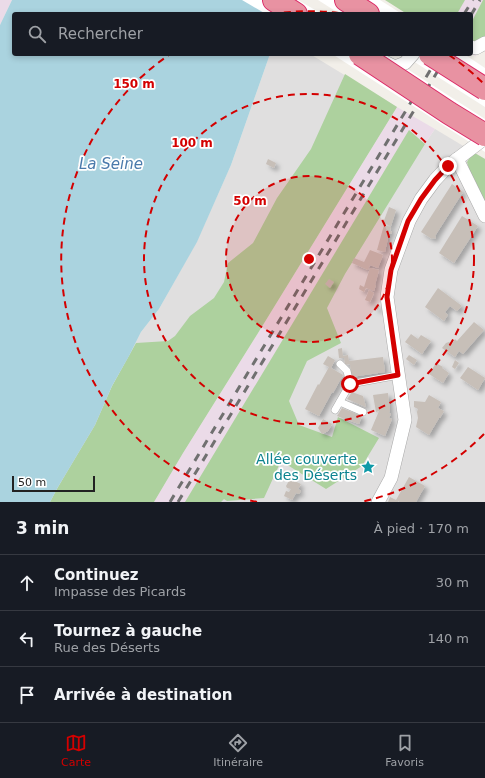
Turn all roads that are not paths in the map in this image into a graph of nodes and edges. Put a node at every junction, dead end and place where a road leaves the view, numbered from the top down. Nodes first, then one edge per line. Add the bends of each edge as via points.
1 (274, 0) edge
2 (346, 0) edge
3 (293, 12) edge
4 (365, 12) edge
5 (485, 43) edge
6 (473, 47) edge
7 (363, 56) edge
8 (373, 56) edge
9 (411, 56) edge
10 (433, 56) edge
11 (485, 89) edge
12 (485, 134) edge
13 (485, 138) edge
14 (457, 159) junction
15 (485, 216) edge
16 (340, 364) dead end
17 (398, 375) junction
18 (350, 384) junction
19 (340, 402) junction
20 (335, 410) dead end
21 (363, 412) dead end
22 (378, 502) edge

1 - 3 highway
2 - 4 highway
5 - 6 street
7 - 12 highway, bridge
8 - 9 street via 395,67
10 - 11 highway, bridge
13 - 14 street
14 - 15 street
14 - 17 street via 435,180 421,199 408,221 391,270 387,297
16 - 18 lane via 347,371
17 - 18 lane
17 - 22 street via 405,420 392,478
18 - 19 lane
19 - 20 lane
19 - 21 lane

